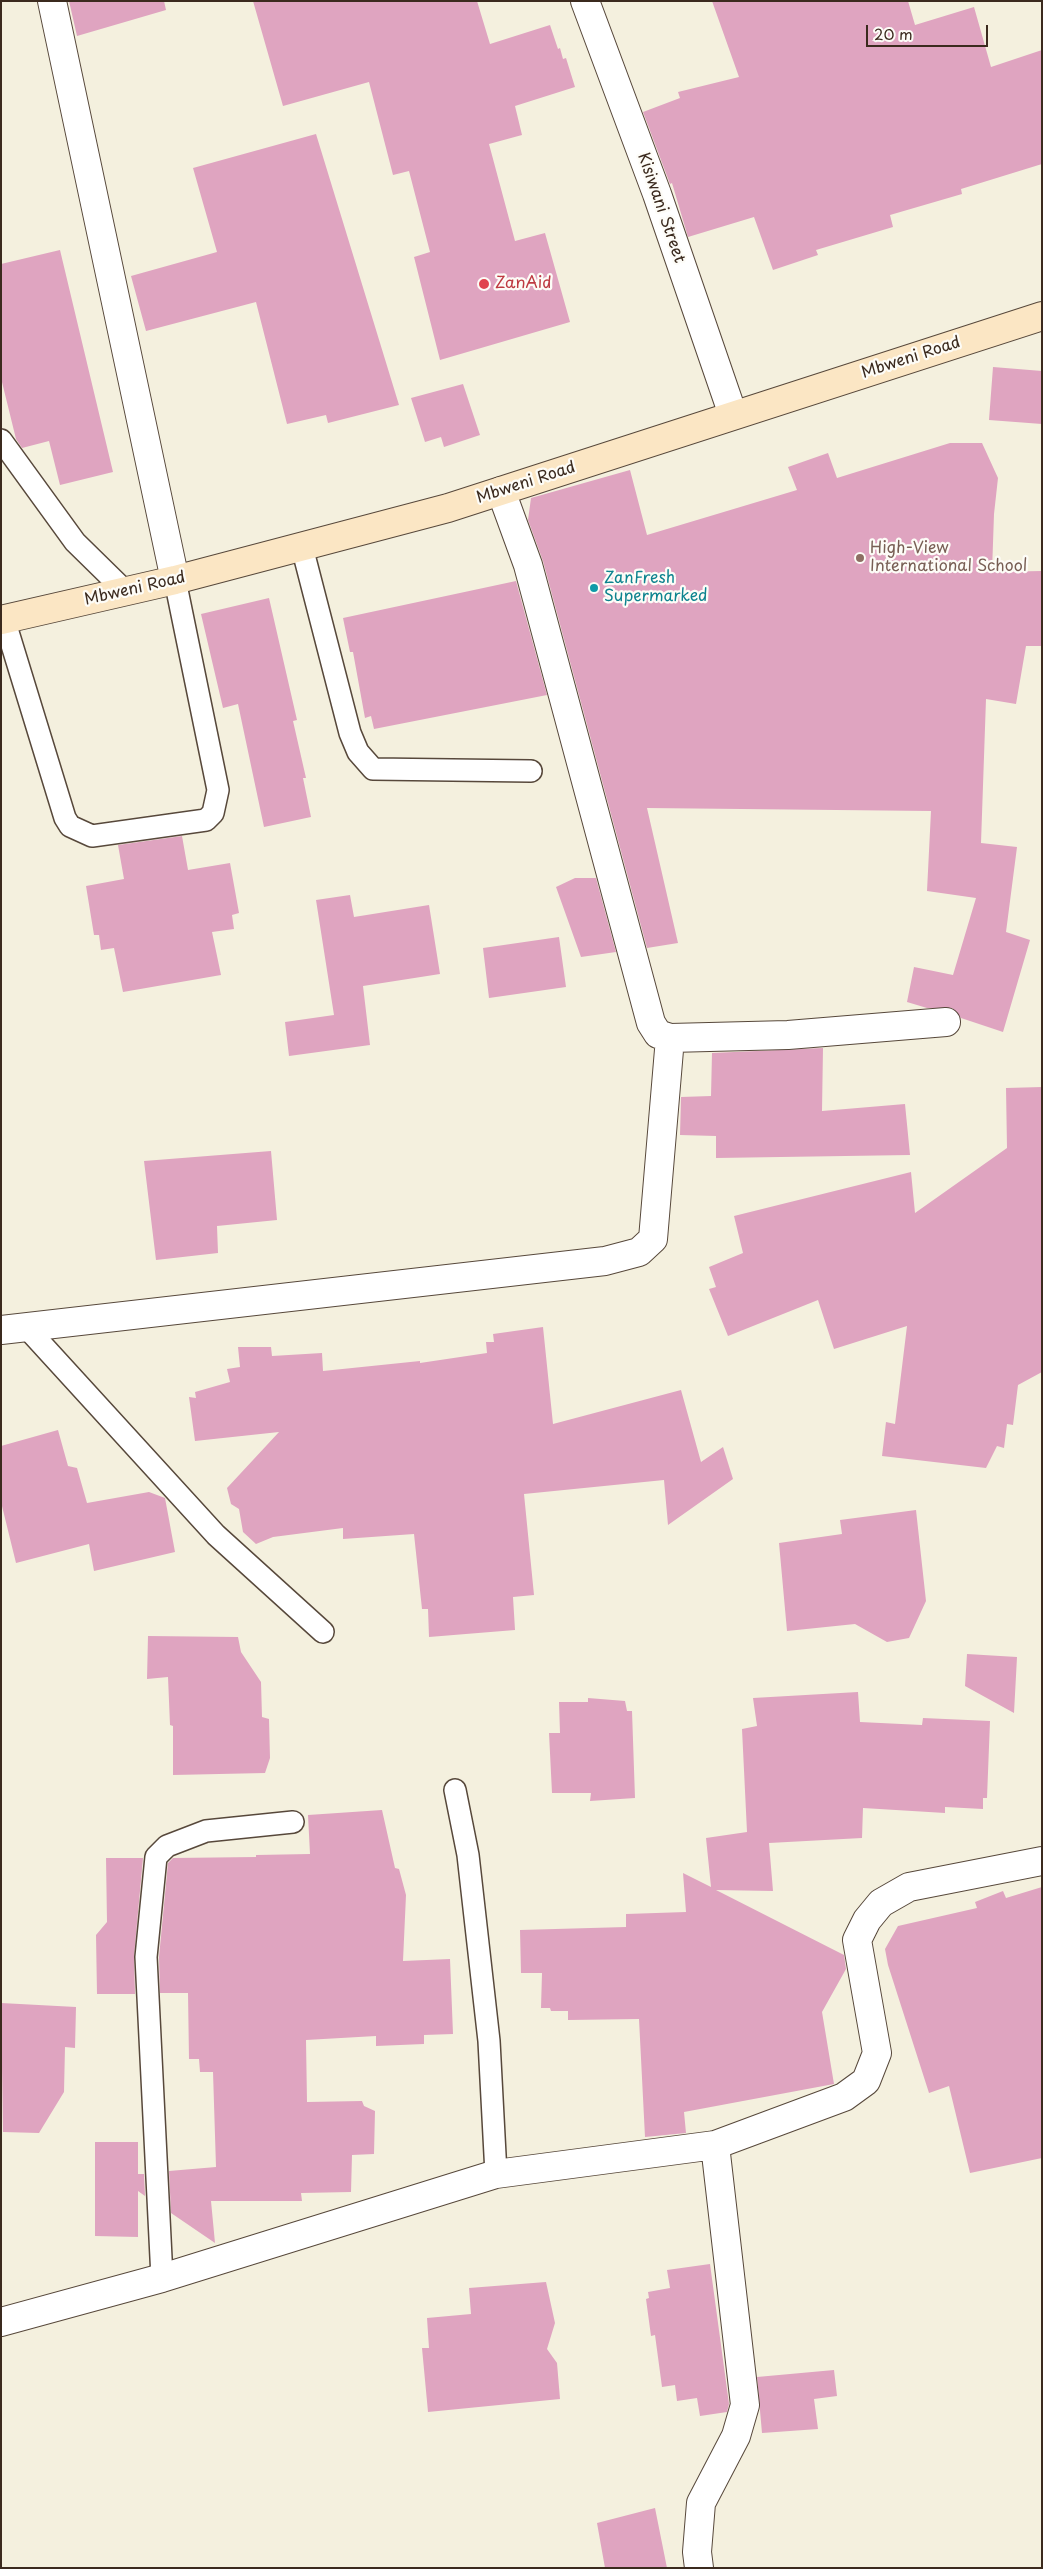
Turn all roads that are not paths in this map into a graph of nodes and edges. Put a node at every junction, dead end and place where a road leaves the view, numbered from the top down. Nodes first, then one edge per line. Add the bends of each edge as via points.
1 (52, 1) edge
2 (586, 1) edge
3 (1042, 316) edge
4 (733, 415) junction
5 (1, 440) edge
6 (501, 491) junction
7 (302, 547) junction
8 (175, 580) junction
9 (126, 592) junction
10 (2, 620) edge
11 (531, 771) dead end
12 (946, 1022) dead end
13 (670, 1038) junction
14 (14, 1329) edge
15 (323, 1632) dead end
16 (455, 1790) dead end
17 (293, 1822) dead end
18 (1042, 1861) edge
19 (715, 2145) junction
20 (496, 2174) junction
21 (162, 2278) junction
22 (1, 2322) edge
23 (699, 2568) edge

1 - 8 street
2 - 4 street, Kisiwani Street
3 - 4 street, Mbweni Road
4 - 6 street, Mbweni Road
5 - 9 lane via 75,542
6 - 7 street, Mbweni Road
6 - 13 street via 528,565 651,1023 658,1034
7 - 8 street, Mbweni Road
7 - 11 lane via 350,733 358,752 373,769
8 - 9 street, Mbweni Road
8 - 10 lane via 218,790 213,813 206,820 92,836 70,826
9 - 10 street, Mbweni Road
12 - 13 street via 788,1035
13 - 14 street via 653,1239 639,1252 605,1261
14 - 15 lane via 216,1535
16 - 20 lane via 468,1855 489,2041
17 - 21 lane via 206,1831 167,1846 156,1857 146,1957
18 - 19 street via 909,1887 881,1904 867,1920 858,1940 877,2053 866,2080 844,2097
19 - 20 street
19 - 23 street via 745,2405 736,2436 701,2503
20 - 21 street
21 - 22 street

